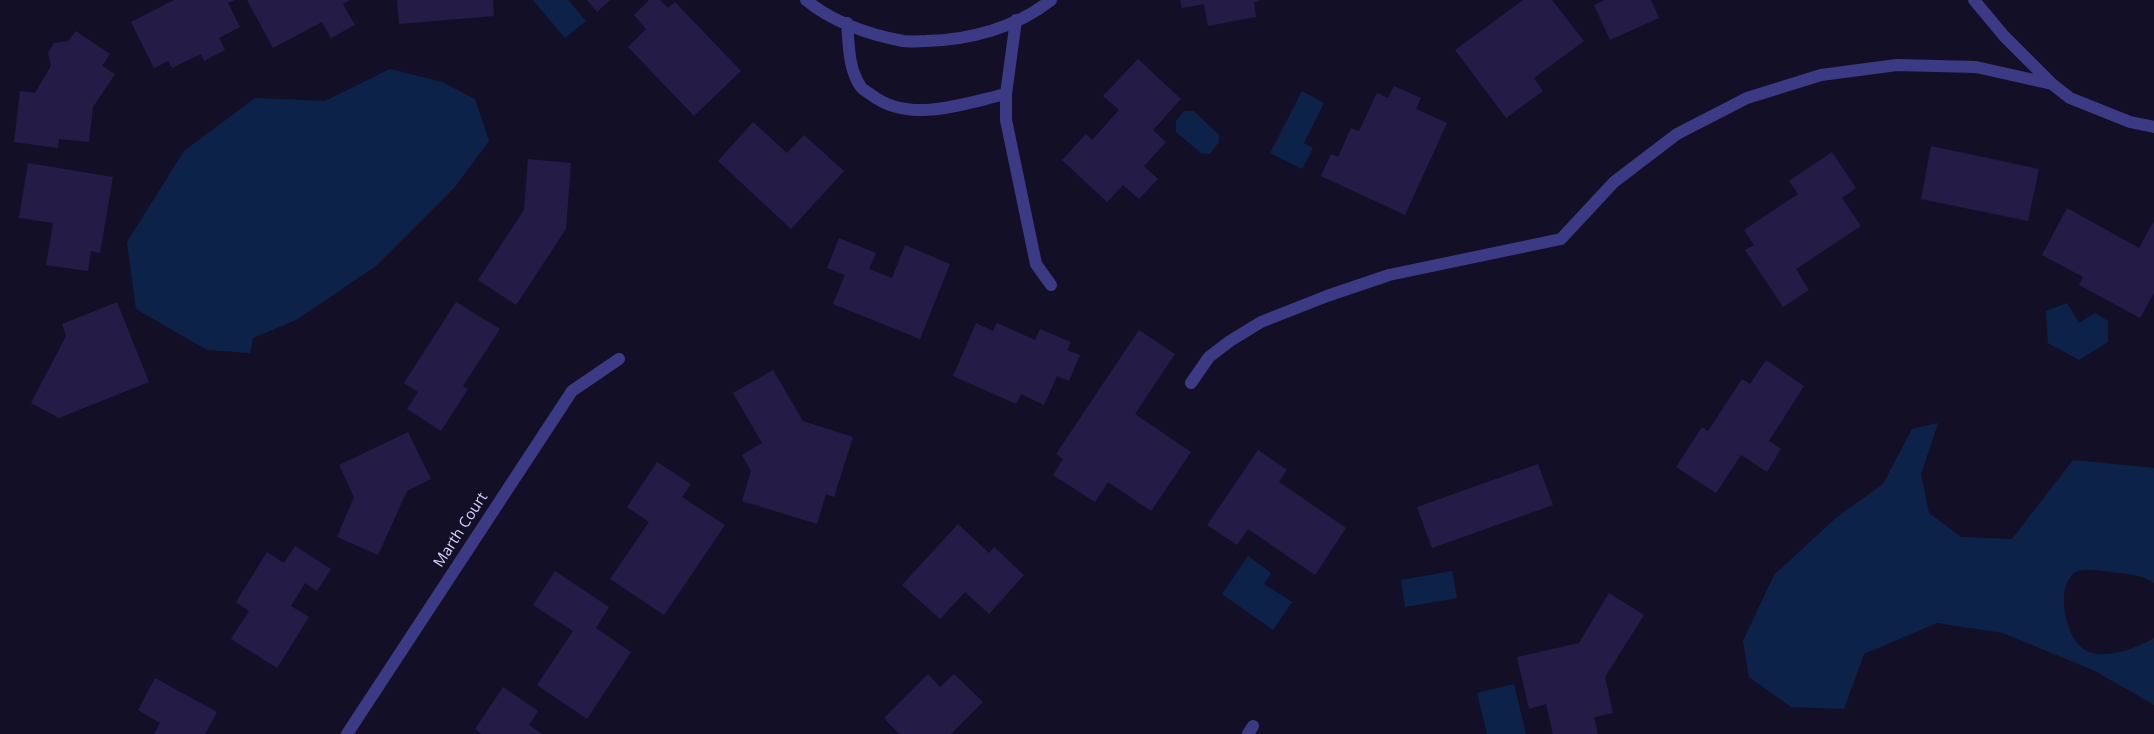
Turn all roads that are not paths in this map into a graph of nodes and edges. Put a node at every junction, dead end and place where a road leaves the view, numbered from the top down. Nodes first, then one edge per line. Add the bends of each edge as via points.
1 (806, 0) edge
2 (1051, 0) edge
3 (1974, 0) edge
4 (1016, 20) junction
5 (847, 24) junction
6 (2052, 84) junction
7 (1006, 94) junction
8 (2154, 127) edge
9 (1051, 285) dead end
10 (619, 359) dead end
11 (1191, 384) dead end
12 (347, 734) edge

1 - 5 street
2 - 4 street
3 - 6 street via 2004,36
4 - 5 street via 1001,28 954,40 905,41
4 - 7 street
5 - 7 street via 850,61 861,87 884,104 914,110 943,108
6 - 8 street via 2070,98 2130,122
6 - 11 street via 1976,67 1897,65 1822,75 1746,98 1677,134 1614,182 1561,239 1390,275 1327,296 1262,322 1230,341 1209,357
7 - 9 street via 1006,120 1036,264
10 - 12 street, Marth Court via 572,391

